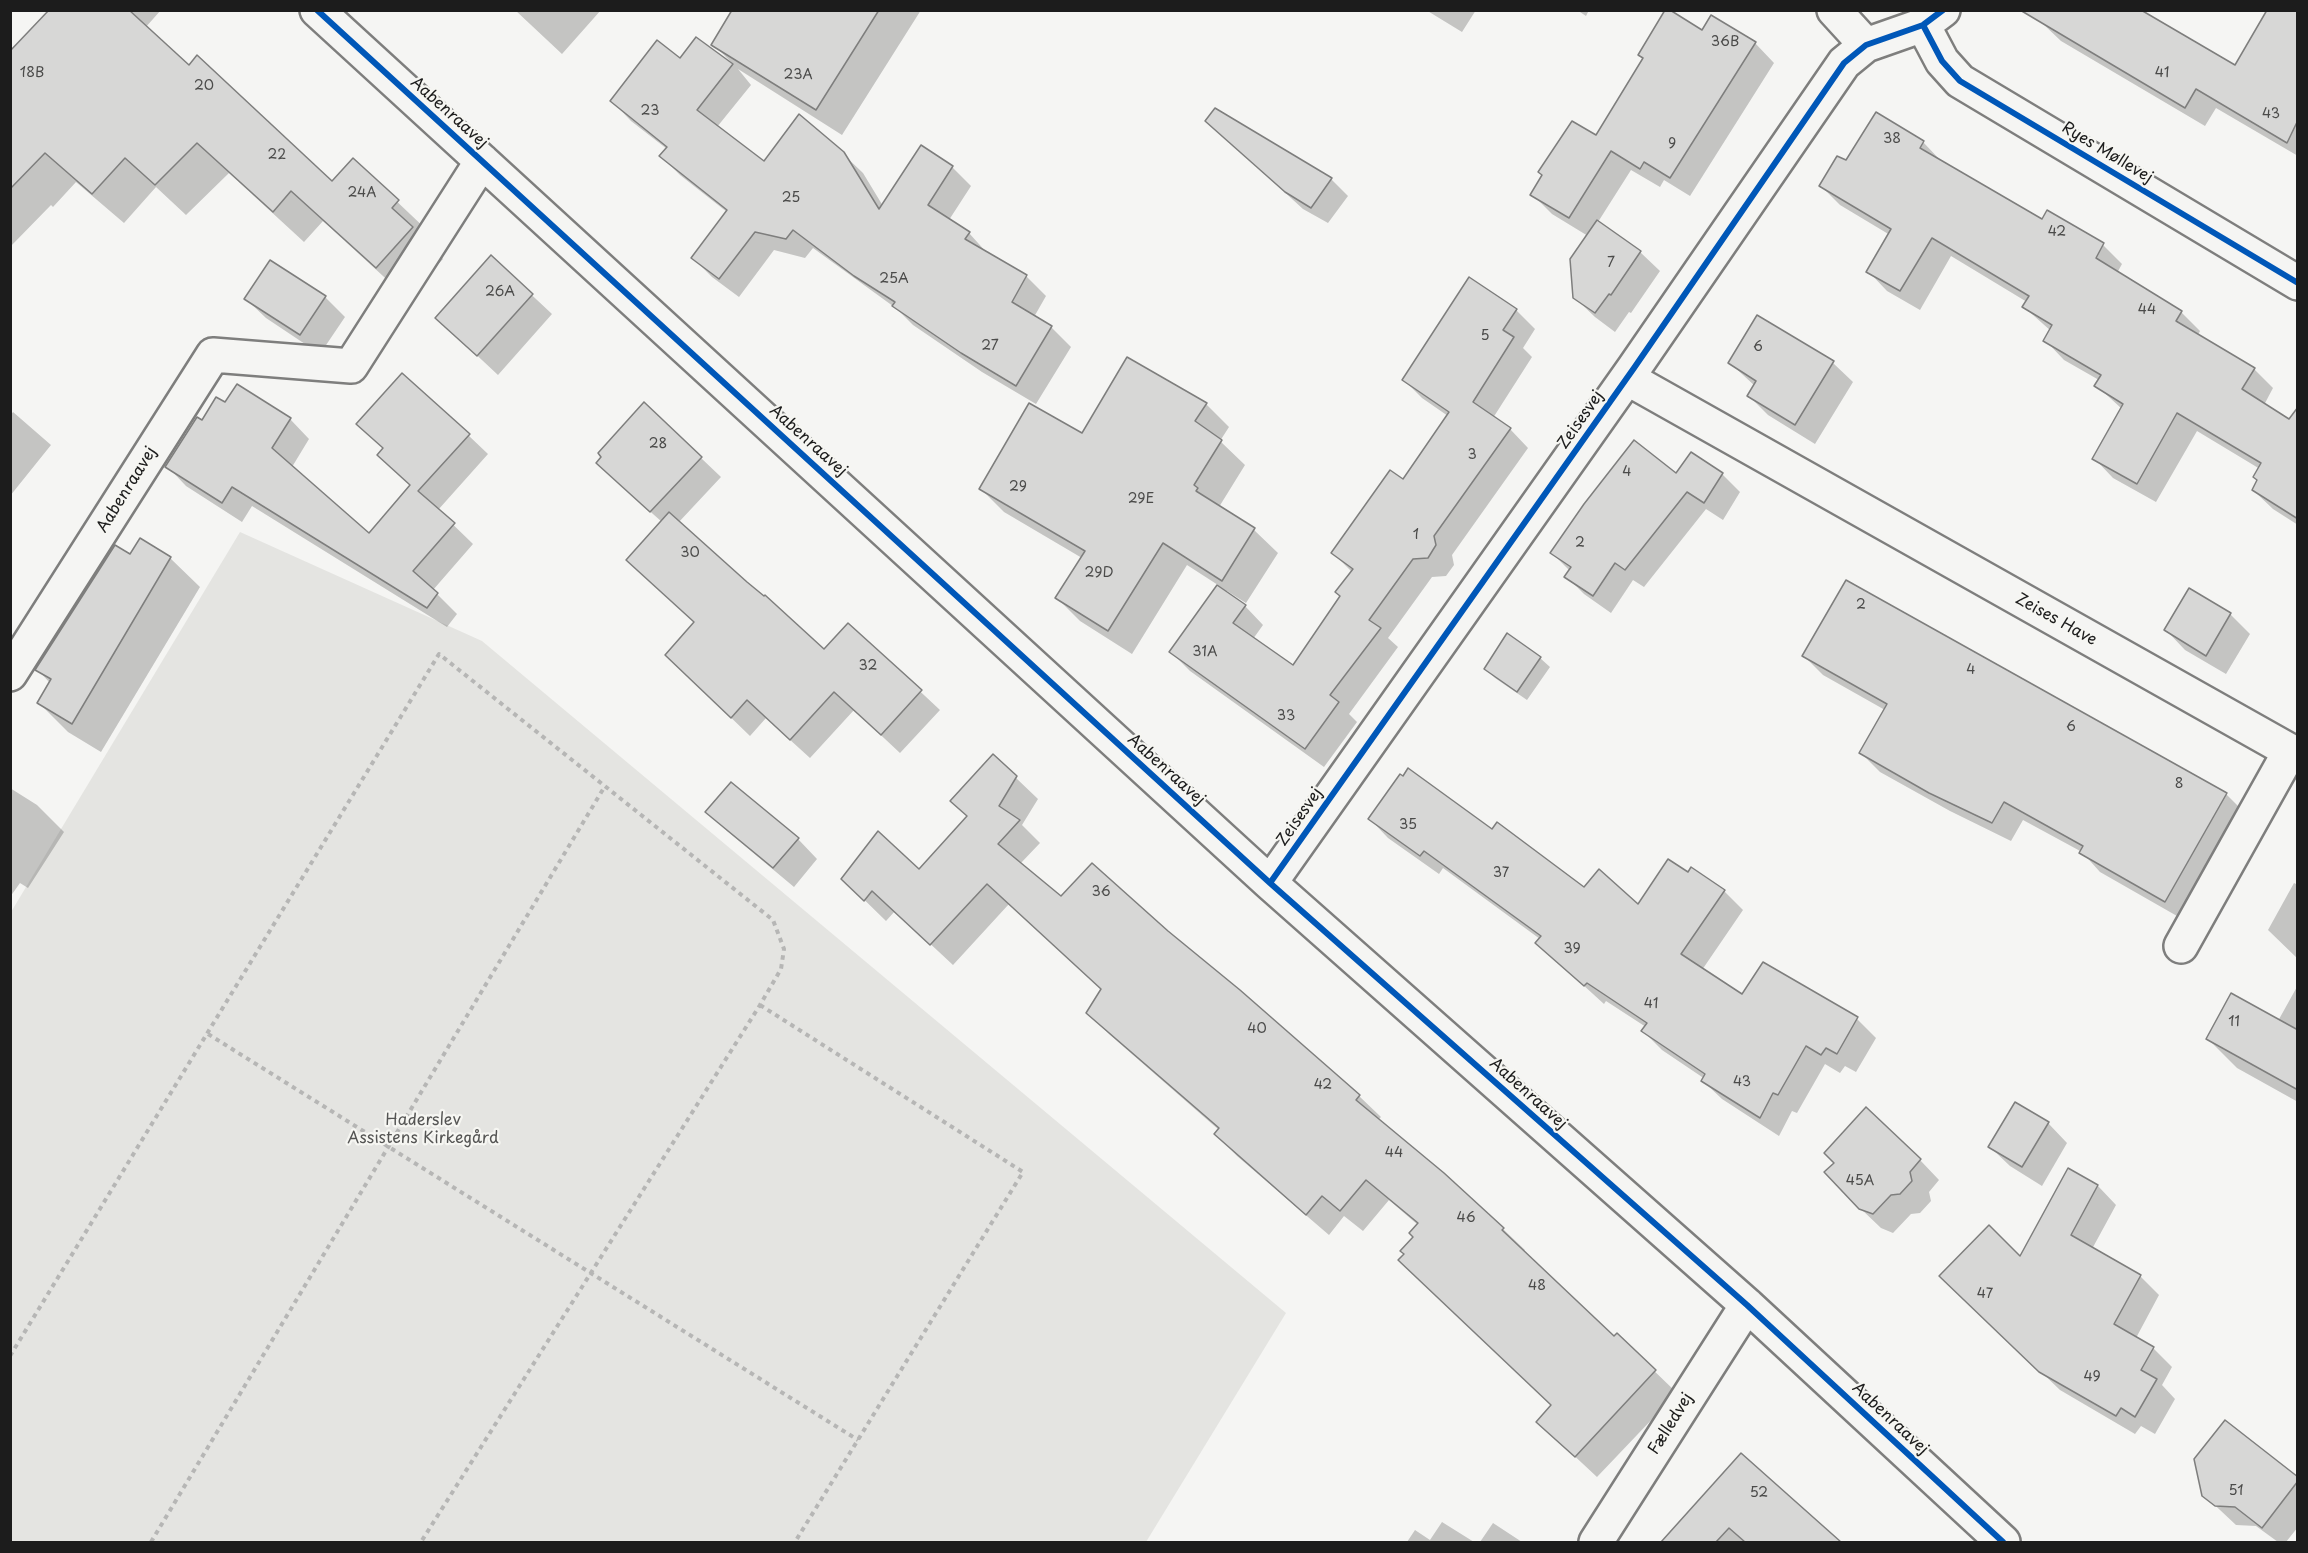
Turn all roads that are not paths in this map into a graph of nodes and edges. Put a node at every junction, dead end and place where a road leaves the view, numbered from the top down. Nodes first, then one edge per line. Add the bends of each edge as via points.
1 (317, 10) edge
2 (1834, 10) edge
3 (1933, 18) edge
4 (1866, 45) junction
5 (482, 161) junction
6 (2298, 282) edge
7 (1627, 378) junction
8 (10, 674) edge
9 (1270, 883) junction
10 (2181, 946) dead end
11 (1746, 1305) junction
12 (1596, 1542) edge
13 (2003, 1542) edge

1 - 5 street, Aabenraavej
2 - 4 street
3 - 4 street, Zeisesvej
3 - 6 street, Ryes Møllevej via 1942,61 1960,81
4 - 7 street, Zeisesvej via 1844,63
5 - 8 street, Aabenraavej via 351,366 213,355
5 - 9 street, Aabenraavej
7 - 9 street, Zeisesvej
7 - 10 street, Zeises Have via 2290,751
9 - 11 street, Aabenraavej
11 - 12 street, Fælledvej
11 - 13 street, Aabenraavej

